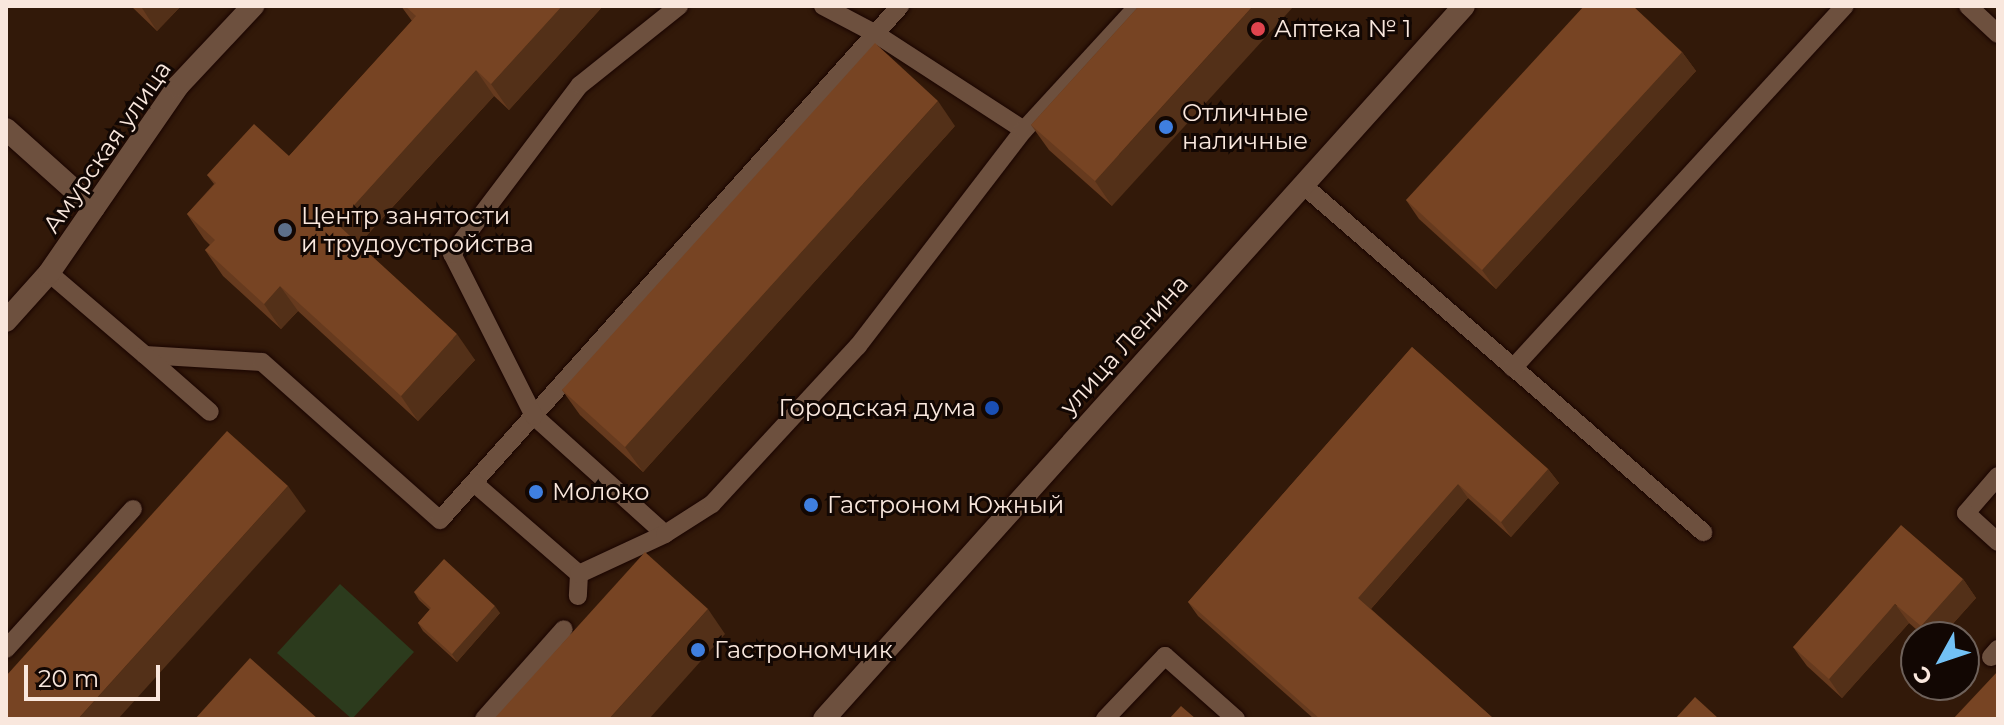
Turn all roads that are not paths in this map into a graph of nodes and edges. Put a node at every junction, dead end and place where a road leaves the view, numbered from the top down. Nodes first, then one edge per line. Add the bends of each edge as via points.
1 (253, 6) edge
2 (679, 6) edge
3 (823, 6) edge
4 (900, 6) edge
5 (1138, 6) edge
6 (1464, 6) edge
7 (1845, 6) edge
8 (1968, 6) edge
9 (876, 34) junction
10 (1998, 34) edge
11 (6, 129) edge
12 (1024, 130) junction
13 (1303, 185) junction
14 (94, 208) junction
15 (49, 273) junction
16 (6, 321) edge
17 (145, 355) junction
18 (1513, 368) junction
19 (210, 412) dead end
20 (534, 416) junction
21 (1998, 476) edge
22 (474, 483) junction
23 (133, 509) dead end
24 (1703, 532) dead end
25 (665, 534) junction
26 (1998, 542) edge
27 (579, 574) junction
28 (578, 596) dead end
29 (564, 629) dead end
30 (6, 649) edge
31 (484, 719) edge
32 (824, 719) edge
33 (1105, 719) edge
34 (1236, 719) edge

1 - 14 main road, Амурская улица via 178,86
2 - 20 lane via 580,85 452,254
3 - 9 lane
4 - 9 lane
5 - 12 lane
6 - 13 main road, улица Ленина
7 - 18 lane
8 - 10 lane
9 - 12 lane
9 - 20 lane
11 - 14 main road
12 - 25 lane via 858,346 712,504
13 - 18 lane
13 - 32 main road, улица Ленина
14 - 15 main road, Амурская улица
15 - 16 main road, Амурская улица
15 - 17 lane
17 - 19 lane
17 - 22 lane via 262,362 440,520
18 - 24 lane
20 - 22 lane
20 - 25 lane
21 - 26 lane via 1966,513
22 - 27 lane
23 - 30 lane
25 - 27 lane
27 - 28 lane
29 - 31 lane
33 - 34 lane via 1165,656

